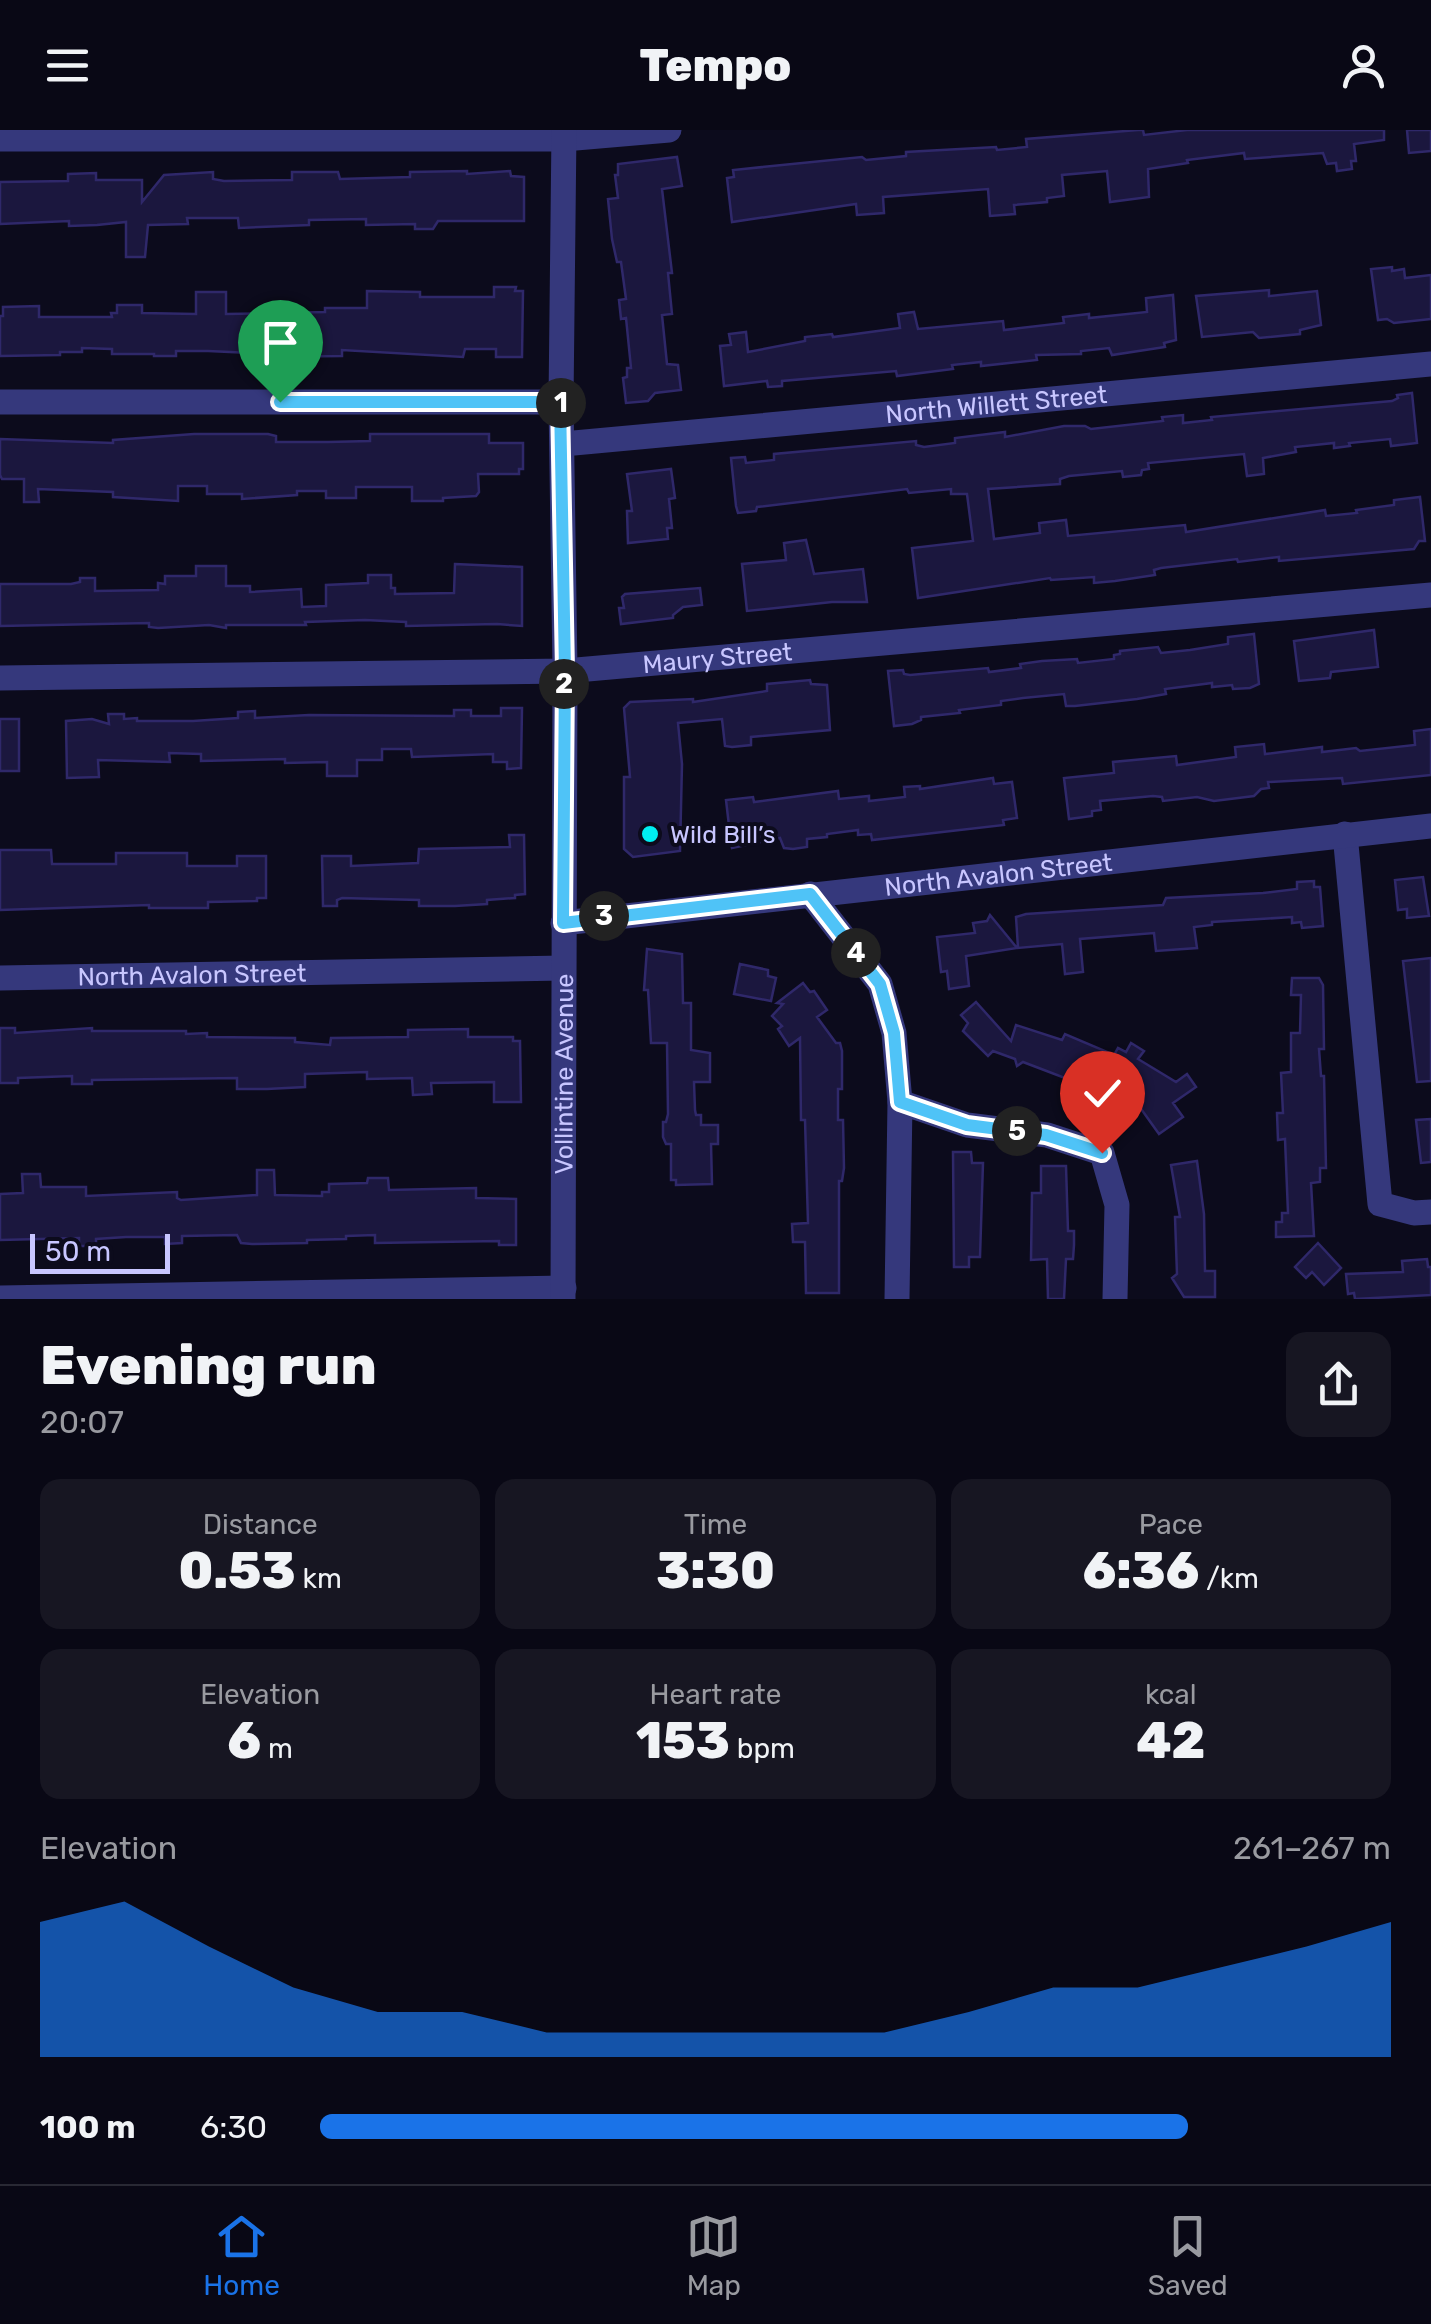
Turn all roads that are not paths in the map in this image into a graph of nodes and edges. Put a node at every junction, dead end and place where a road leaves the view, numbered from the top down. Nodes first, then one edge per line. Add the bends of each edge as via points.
1 (669, 130) edge
2 (564, 135) edge
3 (0, 140) edge
4 (1431, 364) edge
5 (0, 402) edge
6 (560, 402) junction
7 (563, 444) junction
8 (1431, 595) edge
9 (565, 671) junction
10 (0, 678) edge
11 (1431, 826) edge
12 (1346, 834) junction
13 (810, 894) junction
14 (563, 923) junction
15 (563, 968) junction
16 (0, 978) edge
17 (900, 1102) junction
18 (1431, 1212) edge
19 (563, 1294) edge
20 (0, 1298) edge
21 (897, 1299) edge
22 (1115, 1299) edge

1 - 2 street
2 - 3 street
2 - 6 street, Vollintine Avenue
4 - 7 street, North Willett Street
5 - 6 street
6 - 7 street, Vollintine Avenue
7 - 9 street, Vollintine Avenue
8 - 9 street, Maury Street
9 - 10 street, Maury Street
9 - 14 street, Vollintine Avenue
11 - 12 street, North Avalon Street
12 - 13 street, North Avalon Street
12 - 18 street via 1380,1204
13 - 14 street, North Avalon Street
13 - 17 street via 880,984 894,1033
14 - 15 street, Vollintine Avenue
15 - 16 street, North Avalon Street
15 - 19 street, Vollintine Avenue
17 - 21 street
17 - 22 street via 967,1125 1046,1135 1102,1153 1117,1205
19 - 20 street

